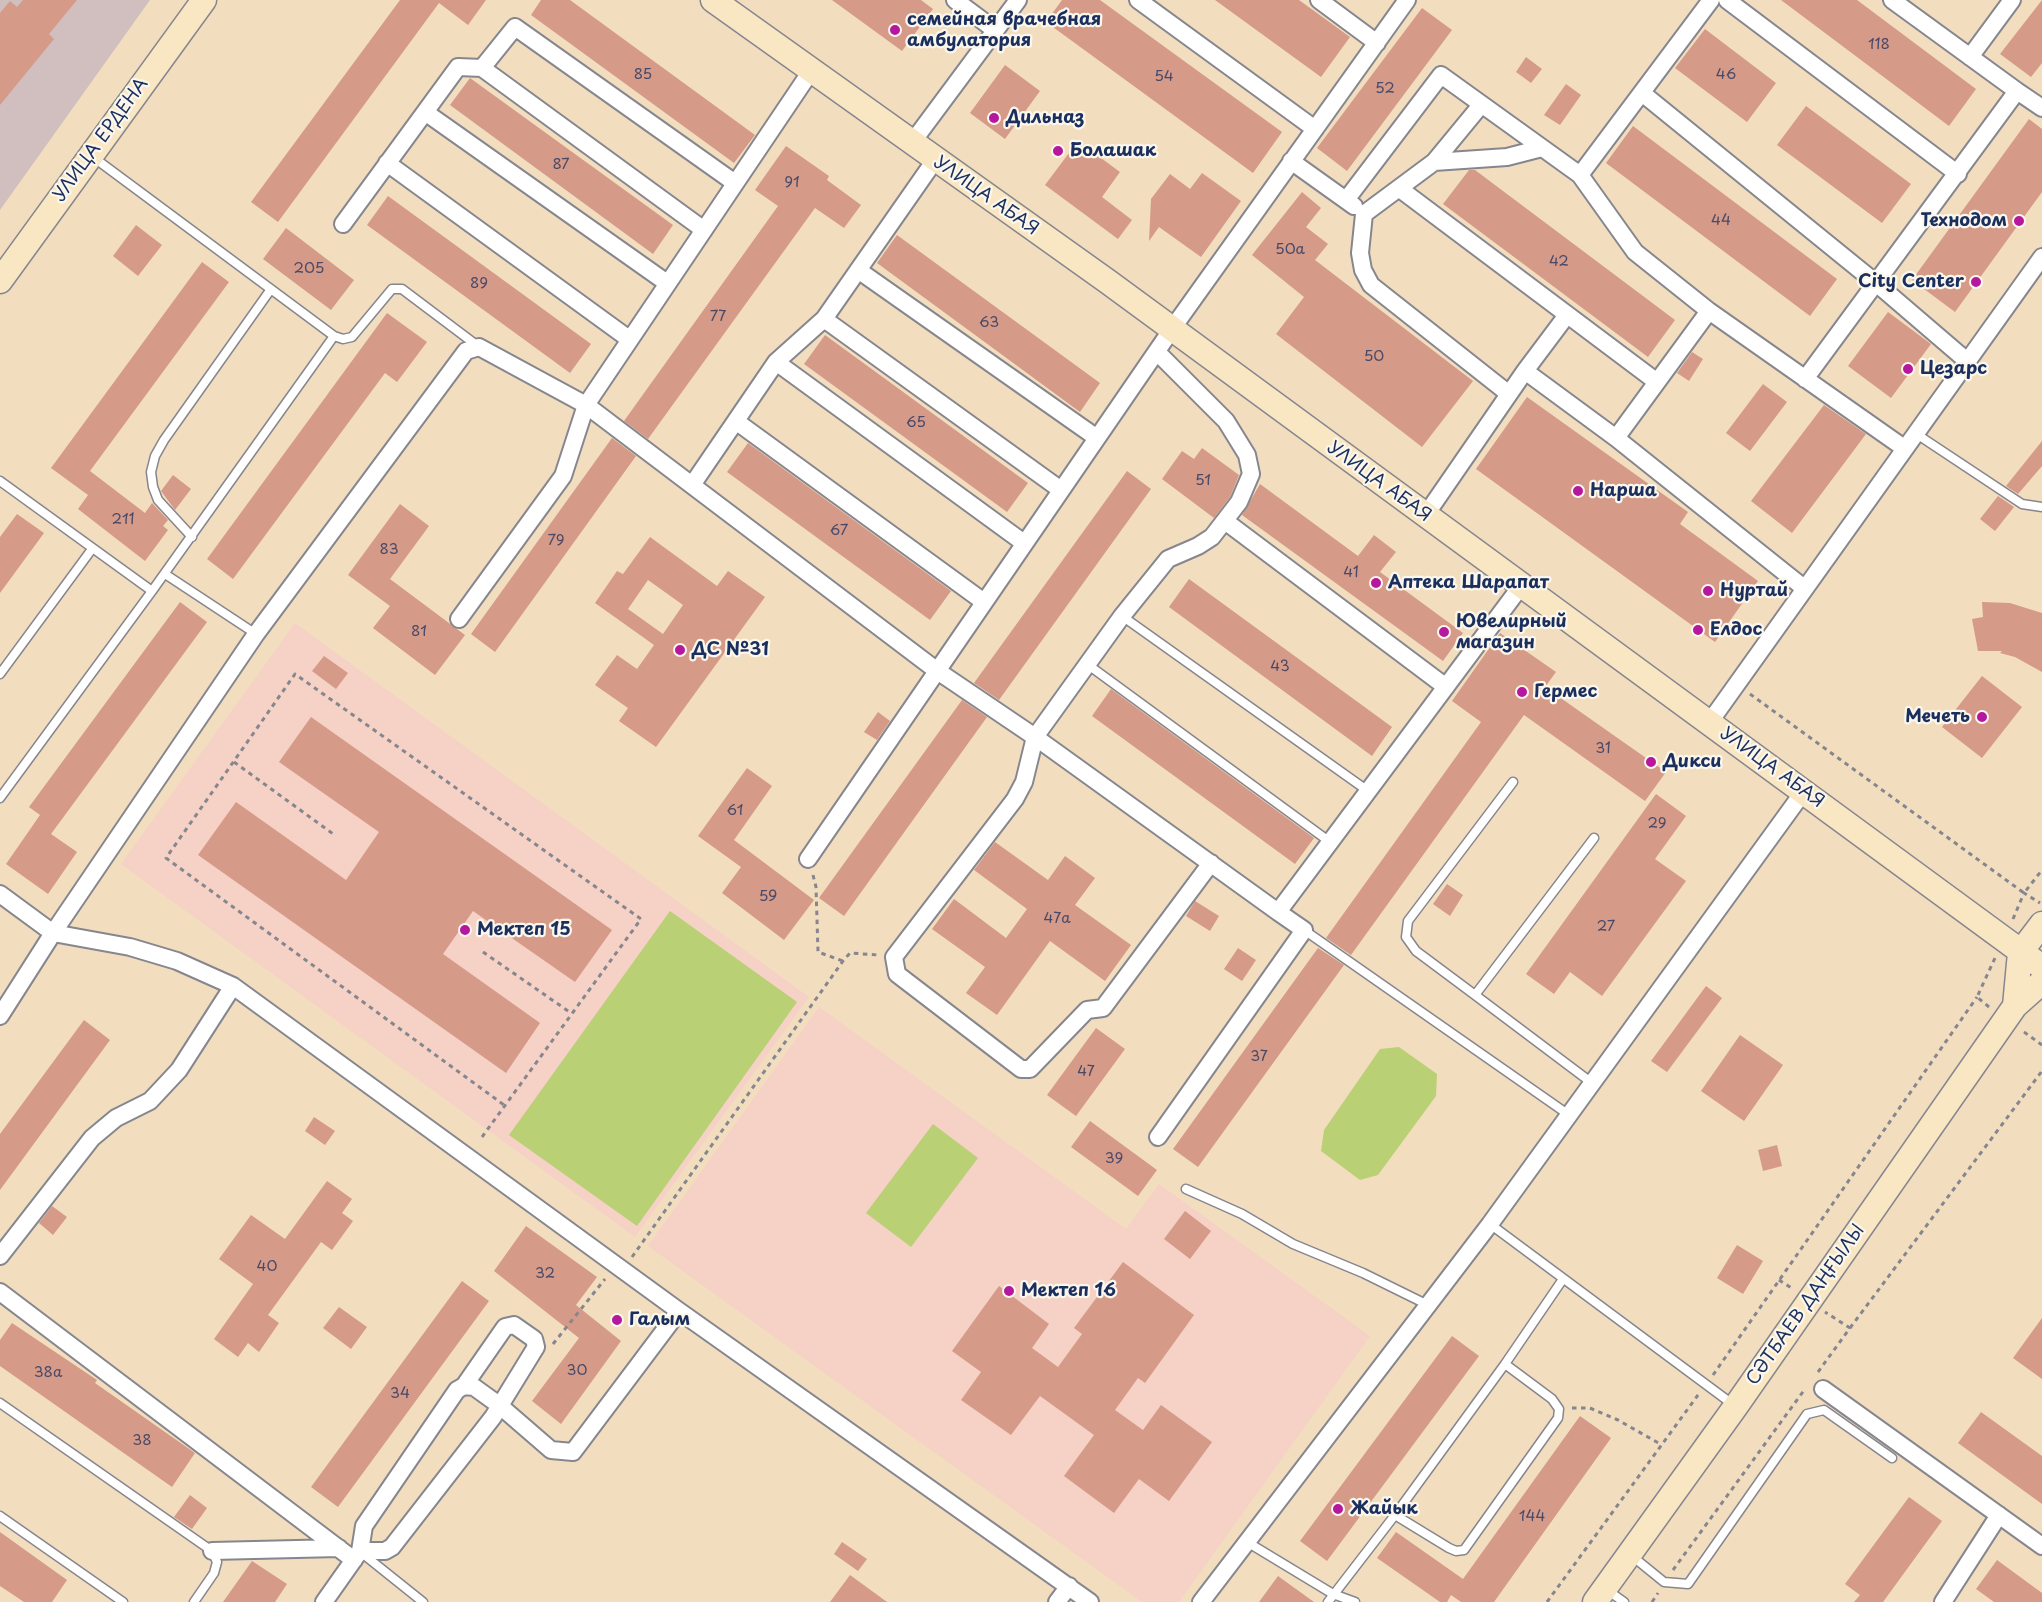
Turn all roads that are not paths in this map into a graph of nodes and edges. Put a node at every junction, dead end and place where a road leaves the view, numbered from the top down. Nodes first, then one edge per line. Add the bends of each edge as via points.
1 (204, 0) edge
2 (713, 0) edge
3 (955, 0) edge
4 (1018, 0) edge
5 (1138, 0) edge
6 (1319, 0) edge
7 (1407, 0) edge
8 (1711, 0) edge
9 (1727, 0) edge
10 (1892, 0) edge
11 (2012, 0) edge
12 (995, 30) junction
13 (1377, 43) junction
14 (1970, 57) junction
15 (482, 68) junction
16 (811, 71) junction
17 (2018, 92) junction
18 (1642, 93) junction
19 (1481, 105) junction
20 (2042, 108) edge
21 (426, 112) junction
22 (1315, 129) junction
23 (911, 144) junction
24 (1542, 148) junction
25 (90, 155) junction
26 (935, 160) junction
27 (1291, 161) junction
28 (1434, 162) junction
29 (387, 163) junction
30 (1958, 174) junction
31 (1580, 176) junction
32 (735, 183) junction
33 (1400, 189) junction
34 (1346, 200) junction
35 (1364, 214) junction
36 (343, 224) dead end
37 (704, 230) junction
38 (2042, 257) edge
39 (858, 270) junction
40 (0, 281) edge
41 (667, 283) junction
42 (1876, 284) junction
43 (271, 289) junction
44 (1709, 311) junction
45 (1567, 315) junction
46 (824, 319) junction
47 (1172, 329) junction
48 (334, 336) junction
49 (629, 339) junction
50 (479, 347) junction
51 (1157, 352) junction
52 (1967, 361) junction
53 (776, 362) junction
54 (1525, 371) junction
55 (1805, 379) junction
56 (1657, 382) junction
57 (1509, 394) junction
58 (586, 405) junction
59 (737, 422) junction
60 (1914, 433) junction
61 (1097, 438) junction
62 (1616, 438) junction
63 (1904, 448) junction
64 (0, 481) edge
65 (692, 485) junction
66 (1061, 490) junction
67 (2042, 507) edge
68 (1425, 516) junction
69 (1225, 521) junction
70 (192, 537) junction
71 (1024, 543) junction
72 (92, 549) junction
73 (165, 574) junction
74 (1521, 586) junction
75 (1804, 588) junction
76 (152, 591) junction
77 (984, 602) junction
78 (1122, 616) junction
79 (459, 619) dead end
80 (256, 634) junction
81 (1087, 664) junction
82 (936, 670) junction
83 (0, 674) edge
84 (1446, 687) junction
85 (1709, 723) junction
86 (1035, 737) junction
87 (1513, 782) dead end
88 (1368, 791) junction
89 (1804, 791) junction
90 (0, 798) edge
91 (1594, 838) dead end
92 (1330, 842) junction
93 (808, 859) road end
94 (1211, 863) junction
95 (0, 894) edge
96 (1278, 912) junction
97 (2042, 924) edge
98 (1304, 930) junction
99 (53, 933) junction
100 (2020, 953) junction
101 (2042, 968) edge
102 (2042, 982) edge
103 (233, 986) junction
104 (1476, 994) junction
105 (2015, 1006) junction
106 (0, 1016) edge
107 (1592, 1083) junction
108 (1569, 1115) junction
109 (1158, 1137) dead end
110 (1186, 1189) dead end
111 (1490, 1224) junction
112 (0, 1256) edge
113 (1563, 1279) junction
114 (0, 1292) edge
115 (1428, 1305) junction
116 (679, 1311) junction
117 (1505, 1364) junction
118 (469, 1387) junction
119 (1823, 1389) dead end
120 (0, 1403) edge
121 (499, 1405) junction
122 (1736, 1406) junction
123 (1892, 1458) dead end
124 (1395, 1515) junction
125 (1999, 1515) junction
126 (0, 1516) edge
127 (1247, 1542) junction
128 (2042, 1546) edge
129 (339, 1548) junction
130 (212, 1551) junction
131 (1629, 1554) junction
132 (357, 1555) junction
133 (1069, 1586) junction
134 (1608, 1597) edge
135 (1330, 1598) edge
136 (123, 1602) edge
137 (194, 1602) edge
138 (324, 1602) edge
139 (423, 1602) edge
140 (1057, 1602) edge
141 (1090, 1602) edge
142 (1201, 1602) edge
143 (1356, 1602) edge
144 (1943, 1602) edge

1 - 25 street, УЛИЦА ЕРДЕНА
2 - 16 street, УЛИЦА АБАЯ
3 - 12 street
4 - 12 street
5 - 22 street
6 - 13 street
7 - 13 street
8 - 18 street
9 - 30 street
10 - 14 street
11 - 14 street
12 - 23 street
13 - 22 street
14 - 17 street
15 - 21 street via 458,67
15 - 32 street via 515,27
15 - 37 street
16 - 23 street, УЛИЦА АБАЯ
16 - 32 street
17 - 20 street
17 - 30 street
18 - 31 street
18 - 42 street
19 - 24 street
19 - 28 street
19 - 34 street via 1441,75
21 - 29 street
21 - 41 street
22 - 27 street
23 - 26 street, УЛИЦА АБАЯ
24 - 28 street via 1507,157
24 - 31 street
25 - 40 street, УЛИЦА ЕРДЕНА
25 - 43 lane
26 - 39 street
26 - 47 street, УЛИЦА АБАЯ
27 - 34 street
27 - 47 street
28 - 33 street
29 - 36 street
29 - 49 street
30 - 42 street
31 - 44 street via 1635,252
32 - 37 street
33 - 35 street
33 - 45 street
34 - 35 street
35 - 57 street via 1360,253 1371,285
37 - 41 street
38 - 52 street
39 - 46 street
39 - 61 street
41 - 49 street
42 - 52 street
42 - 55 street
43 - 48 lane
43 - 70 lane via 155,456 151,472 158,500
44 - 55 street
44 - 56 street
45 - 54 street
45 - 56 street
46 - 53 street
46 - 66 street
47 - 51 street
47 - 68 street, УЛИЦА АБАЯ
48 - 50 lane via 352,337 392,289 402,289
48 - 70 lane
49 - 58 street
50 - 58 street
50 - 80 street via 466,351
51 - 61 street
51 - 69 street via 1226,421 1247,455 1251,474
52 - 60 street
53 - 59 street
53 - 71 street
54 - 57 street
54 - 62 street
55 - 63 street
56 - 62 street
57 - 68 street
58 - 65 street
58 - 79 street via 563,476
59 - 65 street
59 - 77 street
60 - 63 street
60 - 67 lane via 2022,504
61 - 66 street
62 - 75 street
63 - 75 street
64 - 72 lane
65 - 82 street
66 - 71 street
68 - 74 street, УЛИЦА АБАЯ
69 - 78 street via 1212,537 1168,559
69 - 84 street
70 - 73 lane
71 - 77 street
72 - 76 lane
72 - 83 lane
73 - 76 lane
73 - 80 lane
74 - 84 street
74 - 85 street, УЛИЦА АБАЯ
75 - 85 street
76 - 90 lane
77 - 82 street
78 - 81 street
78 - 88 lane
80 - 99 street
81 - 86 street
81 - 92 lane
82 - 86 street
82 - 93 street
84 - 88 street
85 - 89 street, УЛИЦА АБАЯ
86 - 94 street
86 - 94 street via 1024,782 1015,799 894,957 897,974 1021,1070 1030,1069 1087,1010 1103,1008
87 - 104 lane via 1408,921 1406,937 1416,951
88 - 92 street
89 - 100 street, УЛИЦА АБАЯ
89 - 107 street
91 - 104 lane
92 - 96 street
94 - 96 street
95 - 99 street
96 - 98 street
97 - 100 street
98 - 108 lane
98 - 109 street
99 - 103 street via 168,958
99 - 106 street
100 - 101 street, УЛИЦА АБАЯ
100 - 105 street
102 - 105 street, СӘТБАЕВ ДАҢҒЫЛЫ
103 - 112 street via 179,1070 150,1101 116,1118 92,1138
103 - 116 street
104 - 107 lane
105 - 122 street, СӘТБАЕВ ДАҢҒЫЛЫ
107 - 108 street
108 - 111 street
110 - 115 lane via 1242,1214 1293,1244
111 - 113 lane
111 - 115 street
113 - 117 lane
113 - 122 lane
114 - 129 street
115 - 127 street
116 - 121 street via 573,1452 551,1450
116 - 133 street
117 - 124 lane
117 - 124 lane via 1552,1400 1559,1409 1558,1418 1464,1550 1449,1548
118 - 121 street
118 - 121 street via 504,1326 514,1324 534,1339 536,1347
118 - 132 street via 457,1390 364,1526
119 - 125 street
120 - 130 lane
121 - 132 street via 392,1547
122 - 131 street, СӘТБАЕВ ДАҢҒЫЛЫ
123 - 131 lane via 1824,1410 1807,1414 1688,1584 1664,1582
124 - 135 lane
125 - 128 street
125 - 144 street
126 - 136 lane
127 - 135 lane
127 - 142 street
129 - 130 street
129 - 132 street
130 - 137 lane via 217,1562 214,1573
131 - 134 street, СӘТБАЕВ ДАҢҒЫЛЫ
132 - 138 street
132 - 139 lane
133 - 140 street
133 - 141 street
135 - 143 lane

